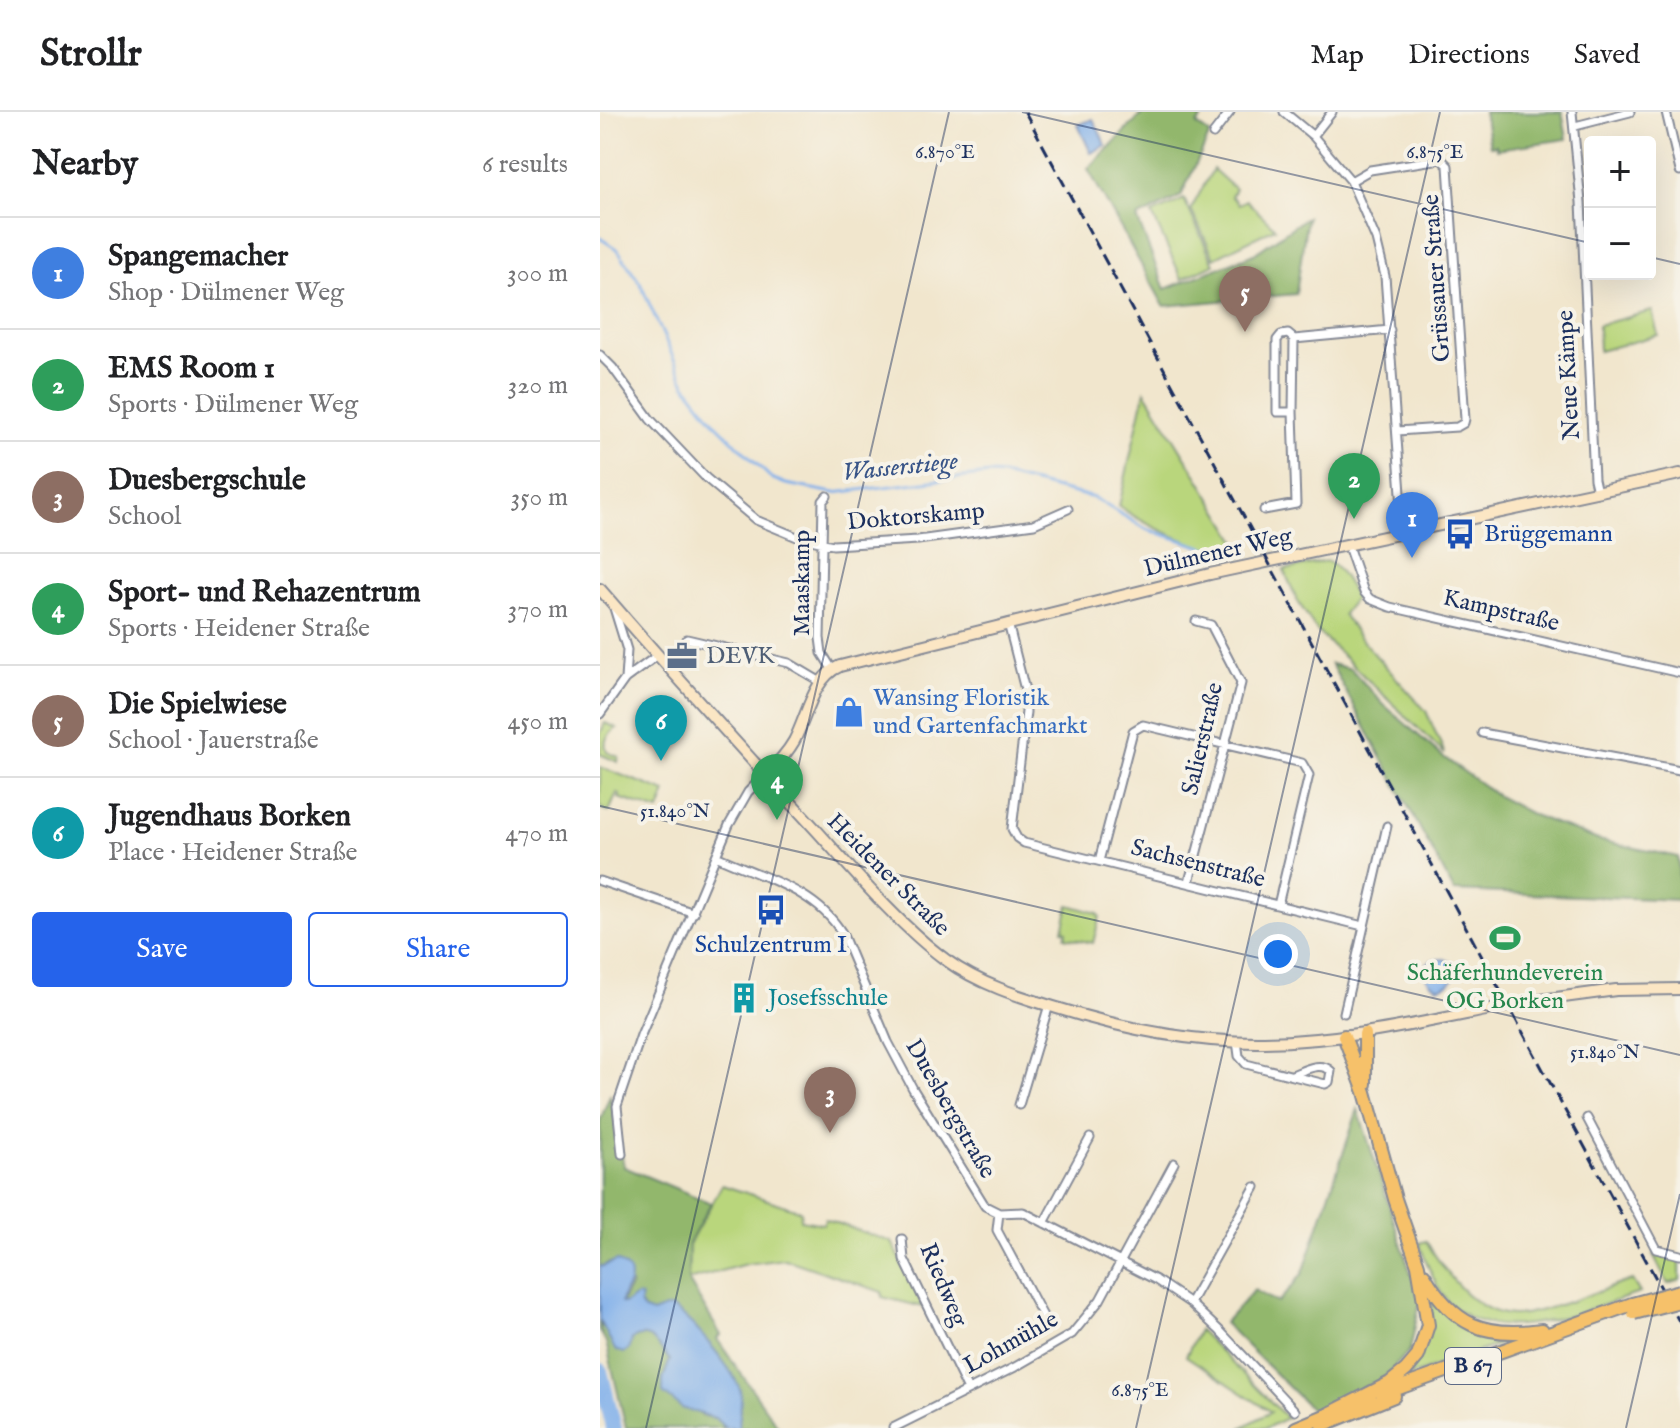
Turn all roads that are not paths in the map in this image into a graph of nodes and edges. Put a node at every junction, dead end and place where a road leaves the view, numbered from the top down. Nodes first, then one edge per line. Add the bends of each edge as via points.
1 (1230, 112) edge
2 (1284, 112) edge
3 (1332, 112) edge
4 (1572, 112) edge
5 (1630, 112) edge
6 (1666, 112) edge
7 (1575, 126) junction
8 (1213, 134) dead end
9 (1313, 136) junction
10 (1680, 171) edge
11 (1351, 181) junction
12 (1390, 330) junction
13 (1294, 339) junction
14 (600, 355) edge
15 (1293, 412) junction
16 (1397, 431) junction
17 (1680, 474) edge
18 (1597, 492) junction
19 (827, 496) dead end
20 (1068, 509) dead end
21 (1264, 510) dead end
22 (1404, 534) junction
23 (822, 543) junction
24 (1348, 546) junction
25 (600, 589) edge
26 (613, 604) junction
27 (1196, 621) dead end
28 (1008, 623) junction
29 (687, 639) dead end
30 (658, 655) junction
31 (832, 669) junction
32 (1680, 673) edge
33 (625, 679) junction
34 (821, 682) junction
35 (600, 714) edge
36 (1482, 733) dead end
37 (1224, 745) junction
38 (1680, 770) edge
39 (765, 775) junction
40 (1387, 826) dead end
41 (716, 856) junction
42 (1099, 861) junction
43 (600, 881) edge
44 (1189, 882) junction
45 (1278, 905) junction
46 (694, 913) junction
47 (1363, 926) junction
48 (1680, 989) edge
49 (1049, 1005) junction
50 (1344, 1013) dead end
51 (1365, 1034) junction
52 (1344, 1036) junction
53 (1237, 1041) junction
54 (1292, 1075) junction
55 (1365, 1092) junction
56 (1019, 1105) dead end
57 (1587, 1118) dead end
58 (1090, 1138) dead end
59 (622, 1154) dead end
60 (1174, 1163) dead end
61 (1255, 1187) dead end
62 (999, 1213) junction
63 (1044, 1223) junction
64 (902, 1239) dead end
65 (1680, 1255) edge
66 (1121, 1262) junction
67 (1418, 1265) junction
68 (1680, 1291) edge
69 (1680, 1301) edge
70 (1190, 1303) junction
71 (1633, 1308) junction
72 (1044, 1318) dead end
73 (1569, 1326) junction
74 (968, 1390) junction
75 (1295, 1411) dead end
76 (1327, 1415) junction
77 (893, 1428) edge
78 (1296, 1428) edge
79 (1316, 1428) edge

1 - 8 street
2 - 9 street
3 - 9 street
4 - 7 street, Neue Kämpe
5 - 7 street
6 - 10 street
7 - 18 street, Neue Kämpe
9 - 11 street
11 - 12 street via 1382,264
11 - 16 street, Grüssauer Straße via 1370,170 1441,159 1449,174 1465,419 1457,427
12 - 13 street
12 - 16 street
13 - 15 street
13 - 15 street via 1288,334 1277,340 1277,412
14 - 23 street, Doktorskamp via 706,478 756,520
15 - 21 street via 1296,504
16 - 22 street
17 - 18 main road, Dülmener Weg
18 - 22 main road, Dülmener Weg
19 - 23 street, Maaskamp
20 - 23 street, Doktorskamp via 1034,524 995,530 873,544
22 - 24 main road, Dülmener Weg
23 - 31 street, Maaskamp via 820,638
24 - 28 main road, Dülmener Weg
24 - 32 street, Kampstraße via 1364,592 1390,607
25 - 26 main road, Heidener Straße
26 - 30 main road, Heidener Straße
26 - 33 street via 627,650
27 - 37 street, Salierstraße via 1211,625 1241,683
28 - 31 main road, Dülmener Weg
28 - 42 street, Sachsenstraße via 1025,690 1012,829 1024,843
29 - 34 street via 789,663
30 - 33 street
30 - 39 main road, Heidener Straße
31 - 34 main road
33 - 35 street
34 - 39 main road via 793,743
36 - 38 street
37 - 42 street via 1143,725 1133,731
37 - 44 street, Salierstraße
37 - 45 street via 1302,763 1309,775
39 - 41 street via 738,808
39 - 49 main road, Heidener Straße via 946,960 990,985
40 - 47 street
41 - 46 street
41 - 62 street, Duesbergstraße via 793,889 835,921 913,1089 982,1203
42 - 44 street, Sachsenstraße
43 - 46 street
44 - 45 street, Sachsenstraße
45 - 47 street, Sachsenstraße
46 - 59 street via 641,1035 617,1106
47 - 50 street
48 - 51 main road, Heidener Straße, bridge via 1604,991 1526,1002
49 - 53 main road, Heidener Straße via 1156,1033
49 - 56 street
51 - 52 main road, Heidener Straße
51 - 55 highway
52 - 53 main road, Heidener Straße
52 - 55 highway
53 - 54 street via 1246,1064
54 - 54 street via 1325,1084 1331,1071 1318,1066
55 - 67 highway
57 - 65 street via 1656,1249
58 - 63 street
60 - 66 street, Lohmühle
61 - 70 street
62 - 63 street via 1019,1210
62 - 72 street via 997,1230
63 - 66 street
64 - 74 street, Riedweg via 904,1259
66 - 70 street
66 - 74 street, Lohmühle via 1100,1300 1072,1334
67 - 73 highway via 1449,1309 1478,1327 1514,1333
67 - 76 highway via 1428,1325 1418,1356 1390,1383
68 - 71 highway, B 67, bridge
69 - 71 highway, B 67, bridge
70 - 75 street
71 - 73 highway, B 67
71 - 79 highway, B 67
73 - 76 highway, B 67
74 - 77 street, Lohmühle
76 - 78 highway, B 67

